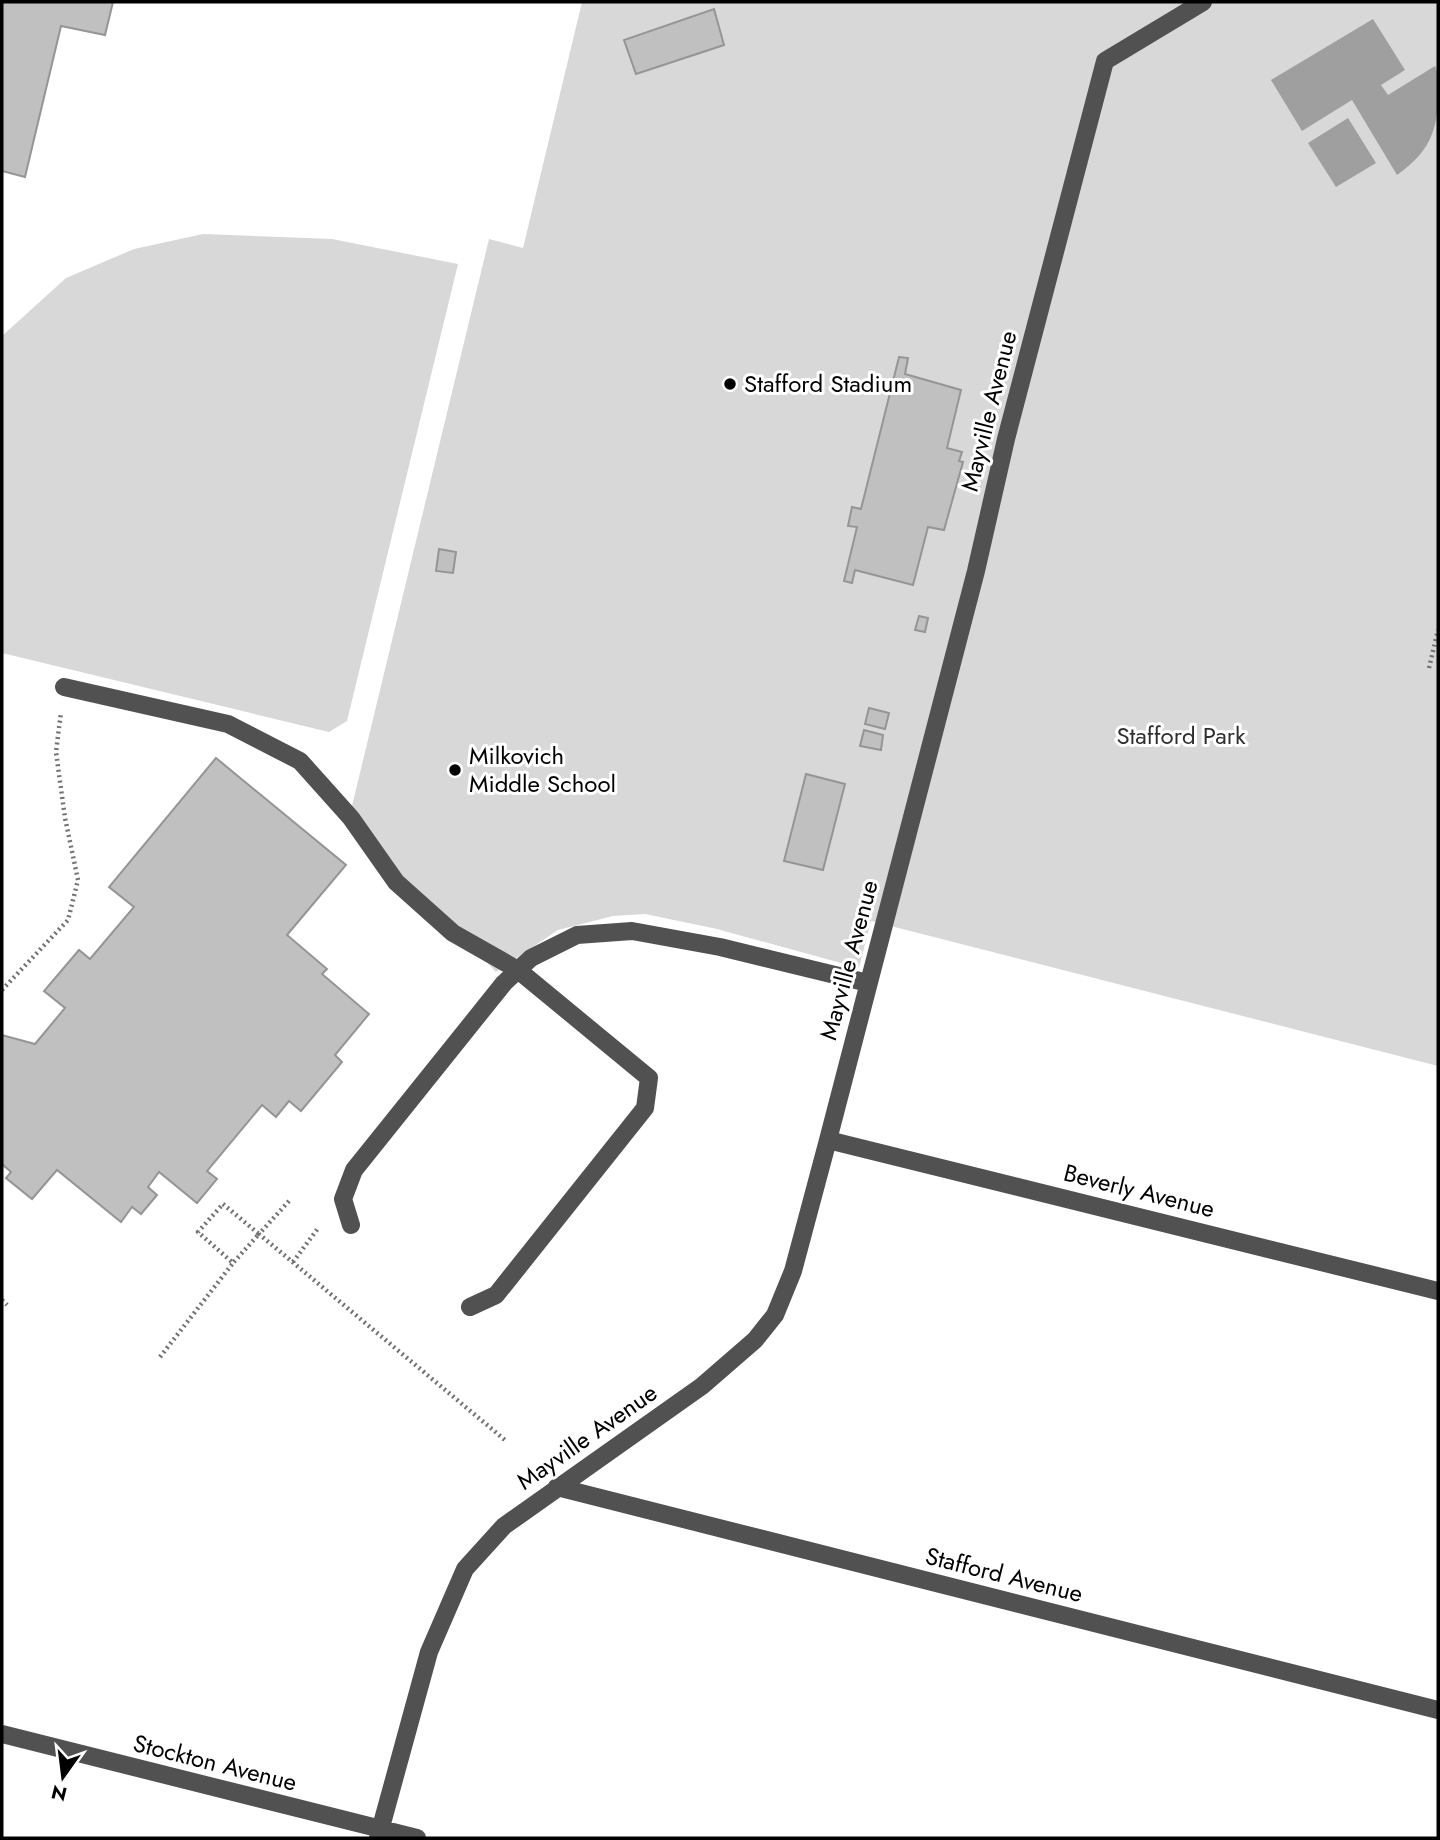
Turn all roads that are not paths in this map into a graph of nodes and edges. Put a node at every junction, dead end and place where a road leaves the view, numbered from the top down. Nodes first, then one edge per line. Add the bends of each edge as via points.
1 (1203, 2) edge
2 (64, 687) road end
3 (518, 970) junction
4 (868, 983) junction
5 (828, 1139) junction
6 (351, 1225) dead end
7 (1438, 1291) edge
8 (470, 1307) dead end
9 (557, 1487) junction
10 (1438, 1710) edge
11 (2, 1734) edge
12 (379, 1834) edge
13 (416, 1838) edge

1 - 4 street, Mayville Avenue via 1105,61
2 - 3 street via 228,724 300,761 351,818 396,882 453,933
3 - 4 street via 531,958 577,935 632,931
3 - 6 street via 354,1170 343,1199
3 - 8 street via 649,1078 645,1108 496,1295
4 - 5 street, Mayville Avenue
5 - 7 street, Beverly Avenue
5 - 9 street, Mayville Avenue via 793,1271 769,1323 702,1386
9 - 10 street, Stafford Avenue
9 - 12 street, Mayville Avenue via 504,1526 465,1569 429,1652
11 - 12 street, Stockton Avenue
12 - 13 street, Stockton Avenue

